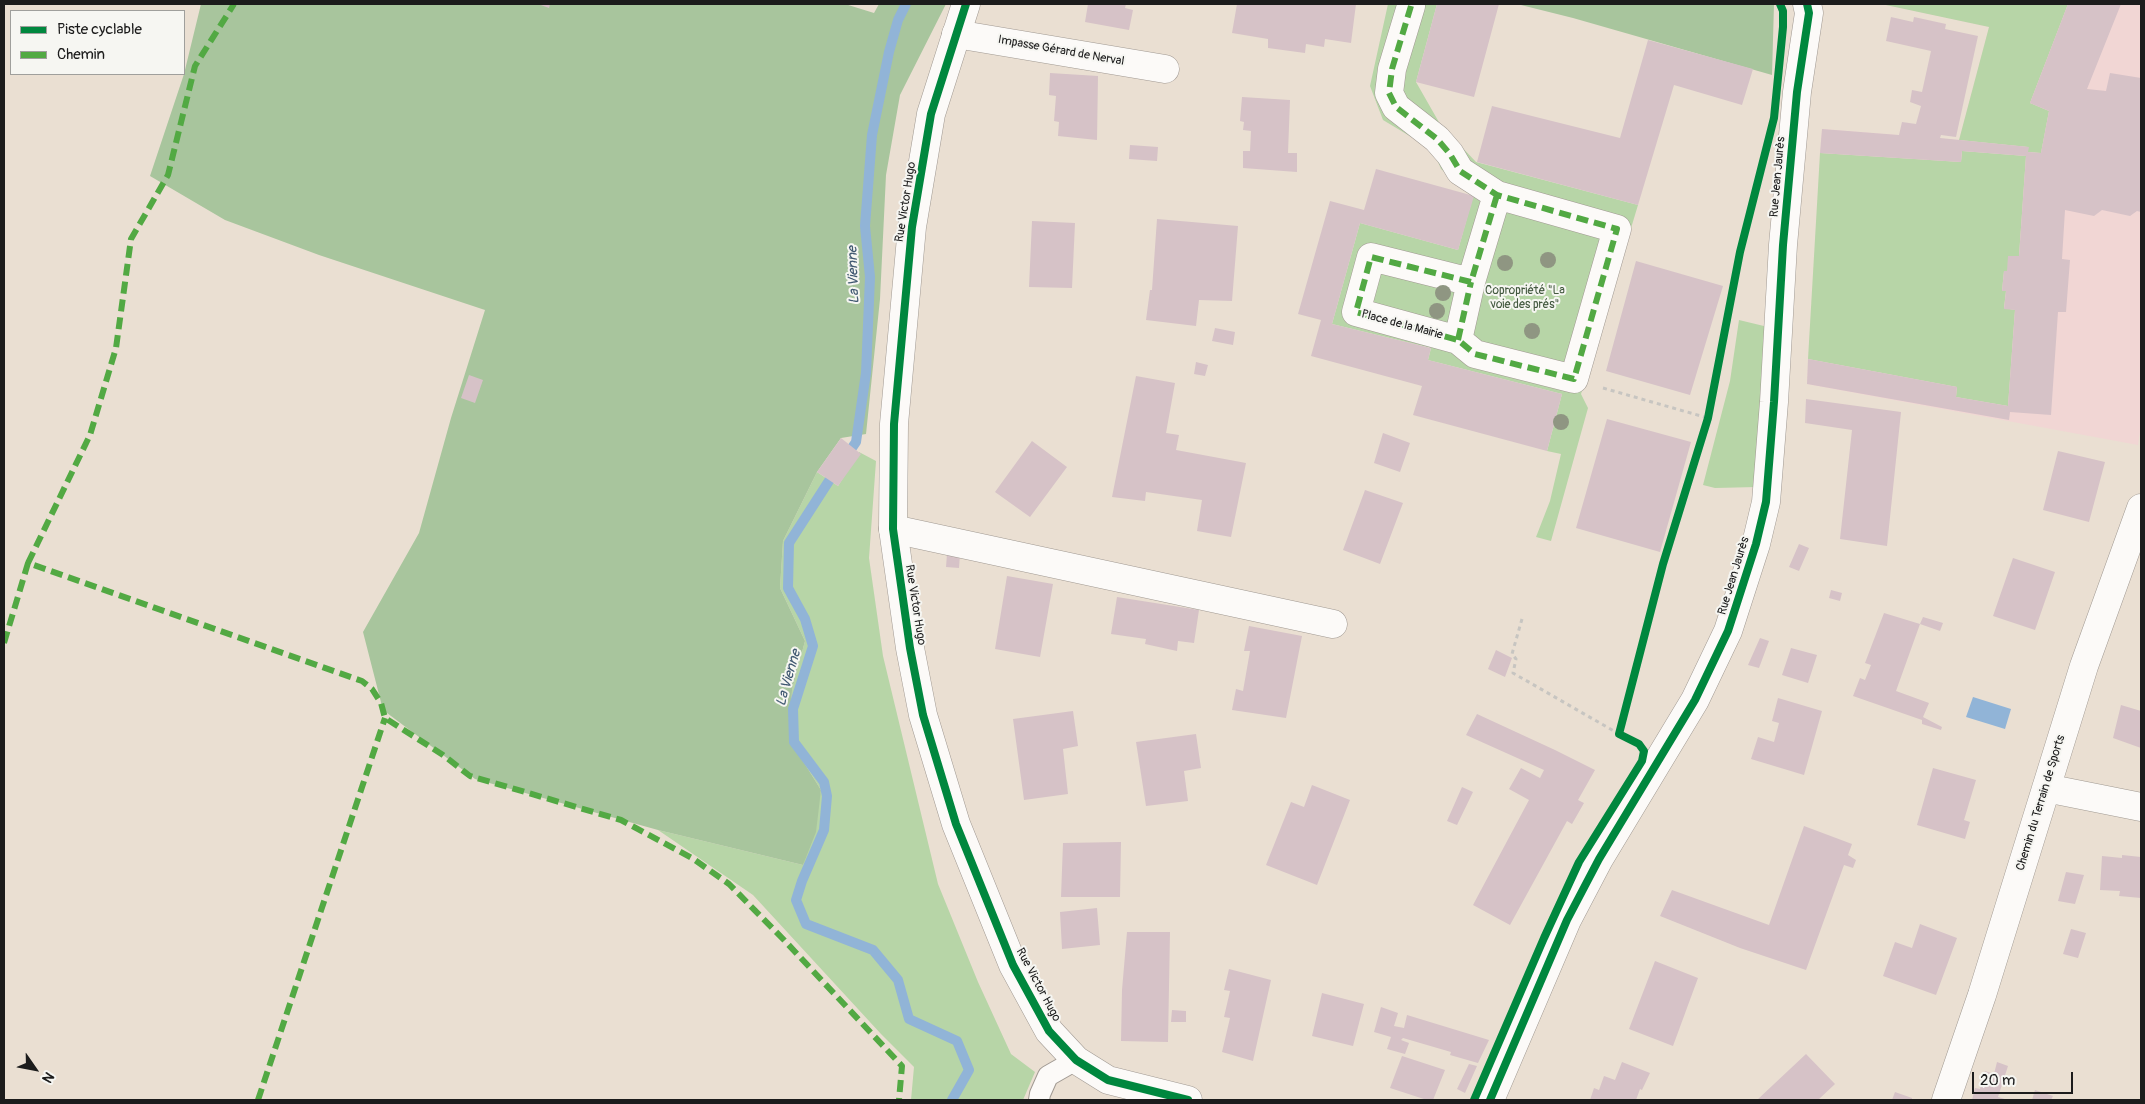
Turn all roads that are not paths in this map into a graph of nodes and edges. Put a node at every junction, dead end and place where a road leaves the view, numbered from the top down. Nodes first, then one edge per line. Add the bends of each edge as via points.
1 (966, 4) edge
2 (1807, 4) edge
3 (1412, 6) dead end
4 (956, 34) junction
5 (1165, 69) dead end
6 (1497, 195) junction
7 (1471, 282) junction
8 (1458, 340) junction
9 (2141, 508) edge
10 (892, 529) junction
11 (2132, 563) edge
12 (1333, 624) dead end
13 (2046, 788) junction
14 (2141, 807) edge
15 (1076, 1060) junction
16 (1039, 1100) edge
17 (1188, 1100) edge
18 (1490, 1100) edge
19 (1946, 1100) edge

1 - 4 street, Rue Victor Hugo
2 - 18 street, Rue Jean Jaurès via 1809,13 1796,92 1783,245 1766,502 1756,544 1728,631 1695,700 1599,859 1567,920
3 - 6 street via 1392,69 1389,92 1396,106 1437,139 1460,171
4 - 5 street, Impasse Gérard de Nerval
4 - 10 street, Rue Victor Hugo via 932,114 912,227 894,424
6 - 7 street, Place de la Mairie
6 - 8 street, Place de la Mairie via 1617,229 1574,379 1475,354
7 - 8 street, Place de la Mairie
7 - 8 street, Place de la Mairie via 1371,257 1356,312
9 - 11 street, Chemin du Terrain de Sports
10 - 12 street
10 - 15 street, Rue Victor Hugo via 923,715 956,824 1013,965 1049,1031
11 - 13 street, Chemin du Terrain de Sports via 2084,666
13 - 14 street
13 - 19 street, Chemin du Terrain de Sports
15 - 16 lane via 1048,1076
15 - 17 street, Rue Victor Hugo via 1108,1080

